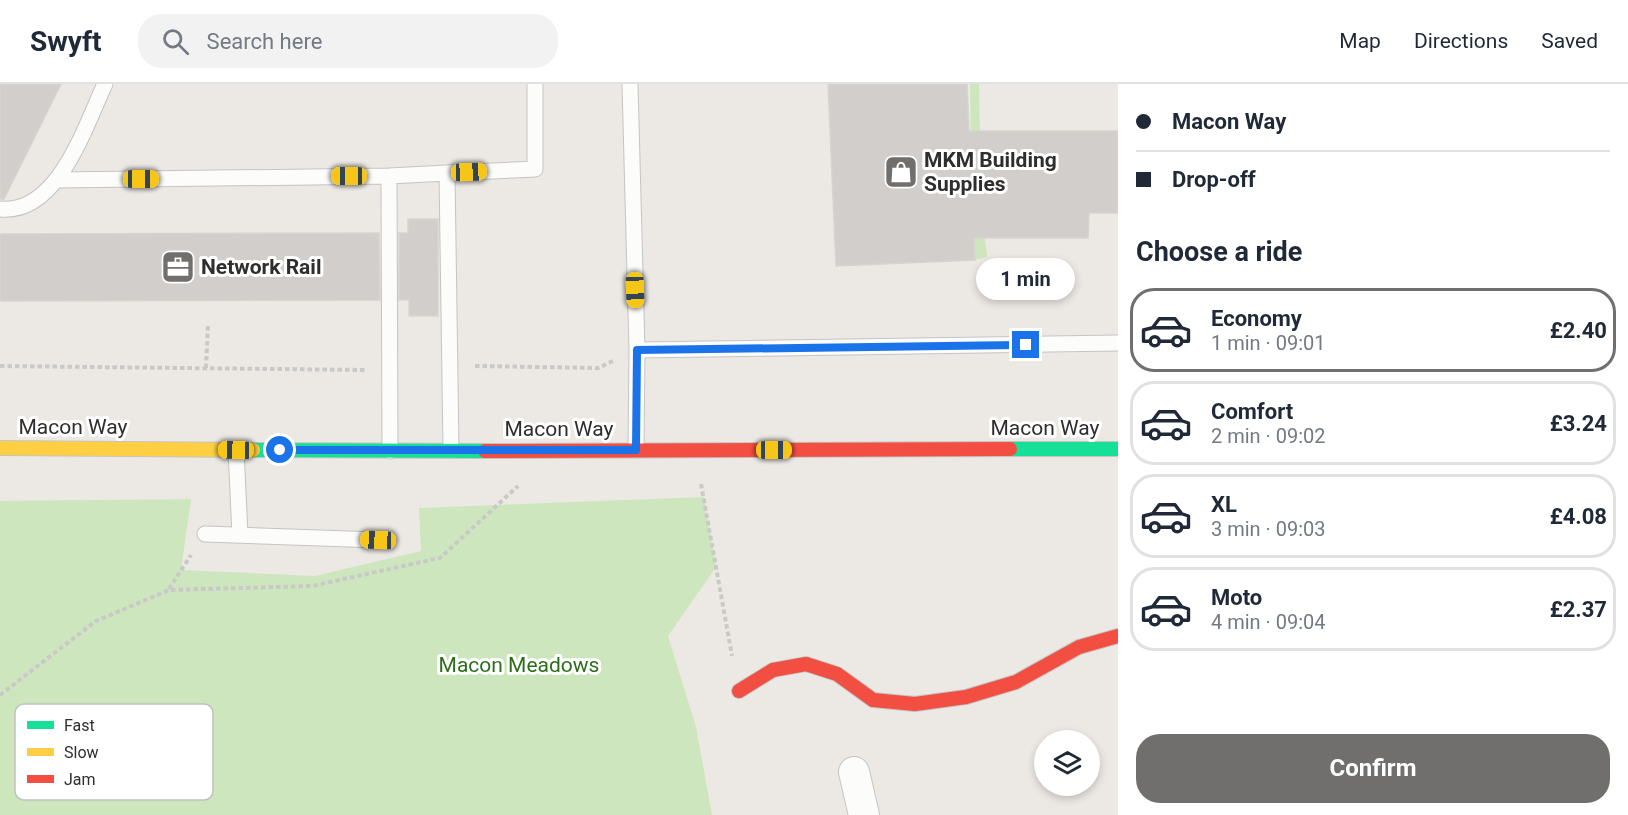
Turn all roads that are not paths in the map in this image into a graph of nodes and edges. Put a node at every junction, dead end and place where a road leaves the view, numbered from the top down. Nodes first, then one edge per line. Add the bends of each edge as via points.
1 (105, 84) edge
2 (535, 84) edge
3 (630, 84) edge
4 (447, 172) junction
5 (389, 176) junction
6 (57, 180) junction
7 (0, 209) edge
8 (1118, 343) edge
9 (637, 350) junction
10 (0, 448) edge
11 (1118, 449) edge
12 (236, 450) junction
13 (451, 450) junction
14 (636, 450) junction
15 (390, 451) junction
16 (205, 534) road end
17 (240, 535) junction
18 (378, 540) dead end
19 (1118, 636) edge
20 (739, 691) road end
21 (854, 772) dead end
22 (864, 815) edge

1 - 6 lane
2 - 4 lane via 536,169
3 - 9 lane
4 - 5 lane
4 - 13 lane
5 - 6 lane
5 - 15 lane
6 - 7 lane via 40,198 9,210
8 - 9 lane
9 - 14 lane
10 - 12 main road, Macon Way
11 - 14 main road, Macon Way
12 - 15 main road, Macon Way
12 - 17 lane
13 - 14 main road, Macon Way
13 - 15 main road, Macon Way
16 - 17 lane
17 - 18 lane
19 - 20 main road via 1079,647 1016,682 966,697 915,704 873,700 837,674 806,664 772,670
21 - 22 street

